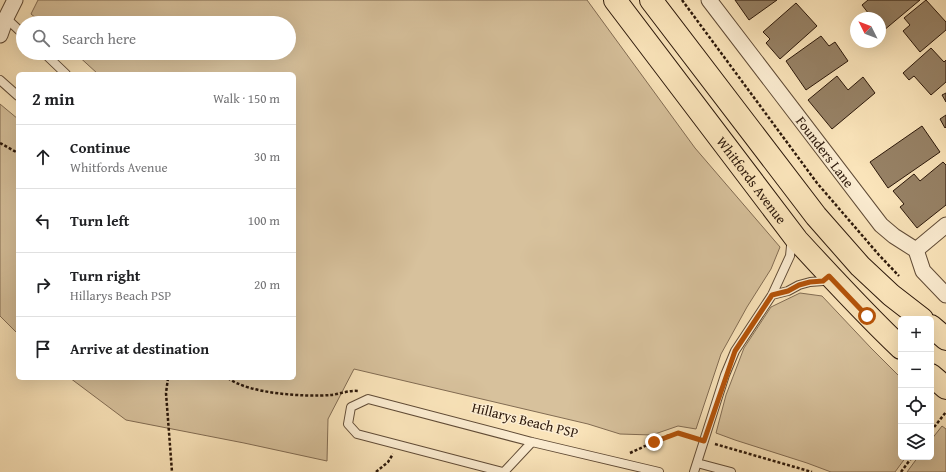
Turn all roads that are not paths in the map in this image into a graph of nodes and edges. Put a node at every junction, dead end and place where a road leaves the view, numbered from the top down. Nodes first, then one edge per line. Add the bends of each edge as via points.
1 (15, 0) edge
2 (615, 0) edge
3 (651, 0) edge
4 (709, 0) edge
5 (6, 18) junction
6 (16, 27) edge
7 (0, 35) edge
8 (51, 60) edge
9 (64, 72) edge
10 (0, 80) edge
11 (16, 94) edge
12 (946, 225) edge
13 (797, 240) junction
14 (916, 250) junction
15 (829, 276) junction
16 (772, 295) junction
17 (946, 295) edge
18 (918, 316) edge
19 (934, 329) edge
20 (946, 339) edge
21 (898, 345) edge
22 (934, 378) edge
23 (946, 388) edge
24 (532, 442) junction
25 (697, 463) junction
26 (504, 472) edge
27 (659, 472) edge
28 (694, 472) edge
29 (730, 472) edge

1 - 5 street
2 - 13 main road, Whitfords Avenue
3 - 18 main road, Whitfords Avenue via 816,216 860,266 891,296
4 - 14 street, Founders Lane via 880,225
5 - 6 lane
5 - 7 street
8 - 9 lane
10 - 11 lane
12 - 14 street
13 - 15 main road, Whitfords Avenue
13 - 16 lane via 791,246 790,256
14 - 17 street via 923,271
15 - 16 lane via 823,281 799,285
15 - 21 main road, Whitfords Avenue
16 - 25 lane via 735,351
19 - 20 main road
22 - 23 main road
24 - 26 lane
24 - 26 lane via 368,399 351,407 348,424 357,434
24 - 27 lane
25 - 28 lane
25 - 29 lane

